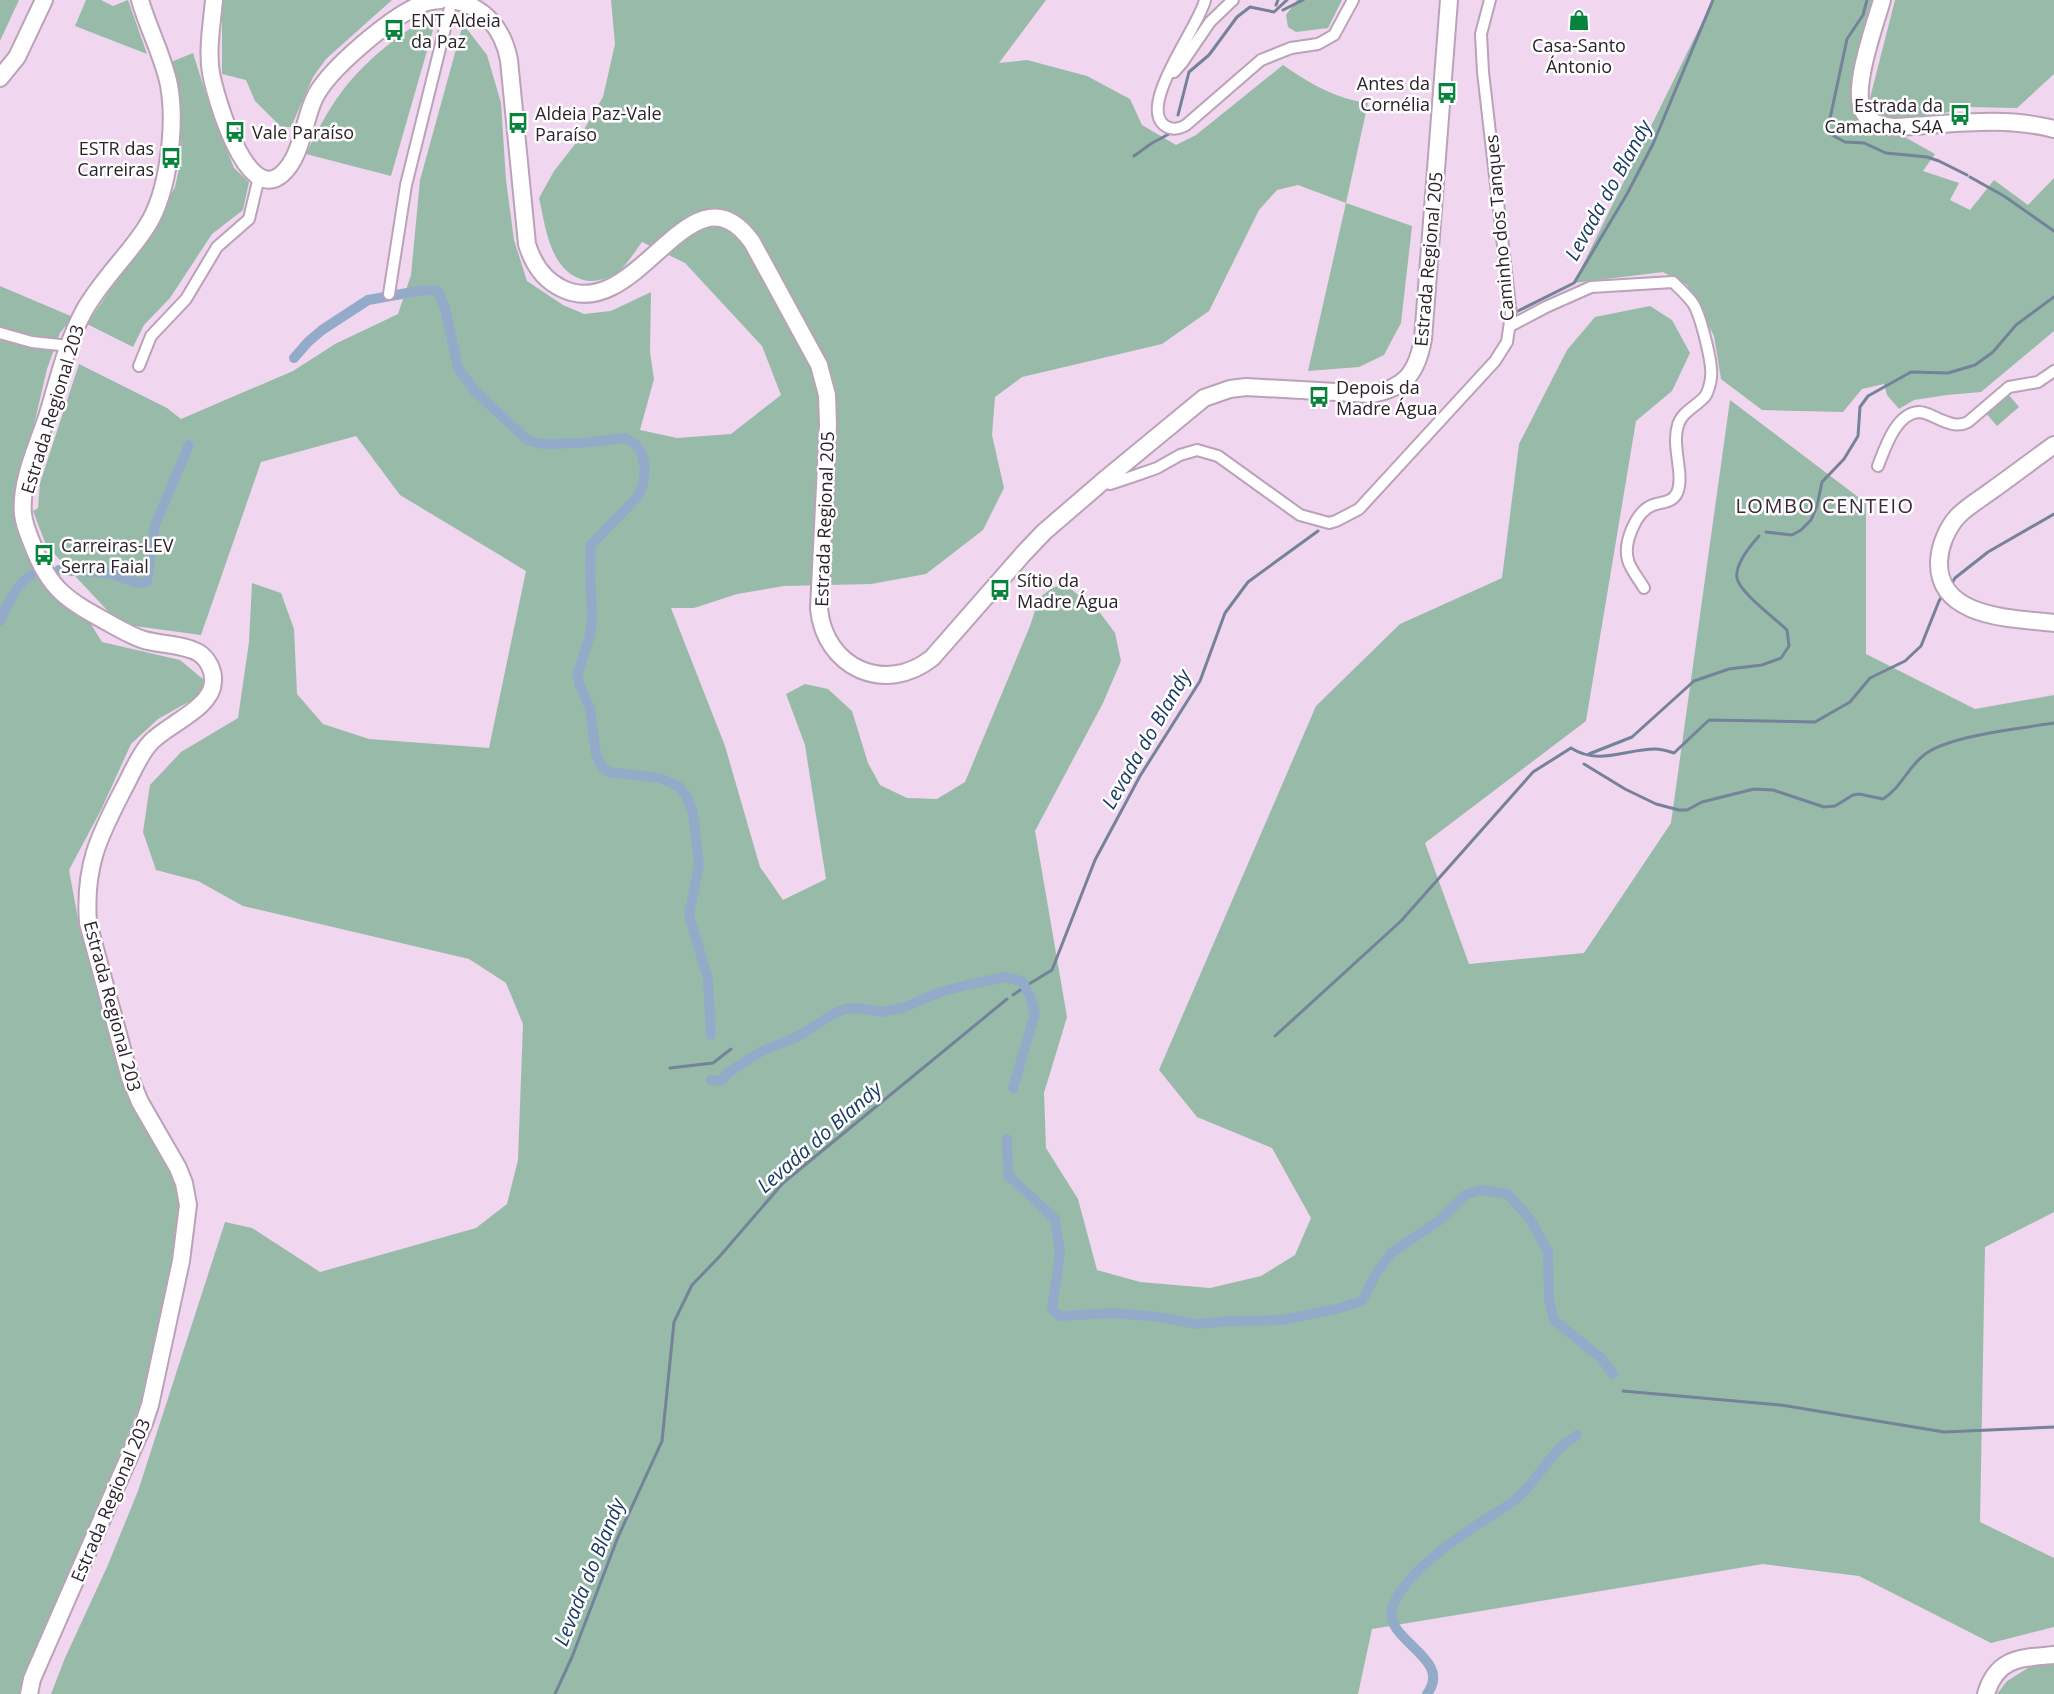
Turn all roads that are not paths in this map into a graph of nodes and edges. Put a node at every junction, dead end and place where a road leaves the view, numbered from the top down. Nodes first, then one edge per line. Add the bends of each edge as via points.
1 (44, 0) edge
2 (140, 0) edge
3 (214, 0) edge
4 (440, 0) edge
5 (453, 0) edge
6 (1205, 0) edge
7 (1233, 0) edge
8 (1353, 0) edge
9 (1449, 0) edge
10 (1490, 0) edge
11 (1882, 0) edge
12 (1169, 76) junction
13 (0, 78) edge
14 (2054, 129) edge
15 (258, 177) junction
16 (389, 294) dead end
17 (1510, 326) junction
18 (0, 333) edge
19 (69, 346) junction
20 (139, 366) dead end
21 (2054, 371) edge
22 (2054, 445) edge
23 (1878, 466) dead end
24 (1102, 482) junction
25 (1644, 588) dead end
26 (2054, 623) edge
27 (2054, 1655) edge
28 (29, 1694) edge
29 (1986, 1694) edge

1 - 13 main road via 17,57
2 - 19 main road, Estrada Regional 203 via 169,85 166,176 158,207 85,309
3 - 15 main road via 211,71 241,158
4 - 15 main road via 424,3 399,17 329,75 313,100 290,165 276,178
5 - 16 street via 406,185
5 - 24 main road, Estrada Regional 205 via 484,13 502,36 509,60 527,244 534,264 551,282 584,294 611,289 704,217 733,221 752,242 823,378 828,425 819,609 829,642 852,666 888,676 924,664 1044,532
6 - 12 street
7 - 12 street via 1210,22
8 - 12 street via 1334,35 1318,44 1291,48 1261,60 1177,129 1166,126 1159,116 1160,93
9 - 24 main road, Estrada Regional 205 via 1423,339 1416,366 1406,380 1371,394 1246,387 1215,393 1192,405
10 - 17 street, Caminho dos Tanques via 1481,34 1483,72
11 - 14 main road via 1858,93 1869,119 1893,127 2006,121
15 - 20 street via 249,219 217,247 186,299 151,336
17 - 24 street, Caminho dos Tanques via 1507,342 1495,361 1359,509 1336,521 1329,523 1300,515 1218,456 1197,450 1134,476 1110,484
17 - 25 street via 1592,287 1673,282 1693,303 1705,336 1712,376 1706,394 1678,423 1676,494 1643,512 1627,546 1629,564
18 - 19 street
19 - 28 main road, Estrada Regional 203 via 23,499 26,524 43,570 64,596 81,608 143,639 199,654 209,663 213,678 203,703 162,732 140,757 107,819 90,867 86,898 94,948 130,1078 184,1184 187,1220 150,1405 32,1679
21 - 23 street via 2038,382 2009,387 1961,425 1921,412 1908,415 1898,425
22 - 26 main road via 1952,523 1943,541 1939,568 1947,592 1967,607
27 - 29 main road via 2006,1664 1996,1672

